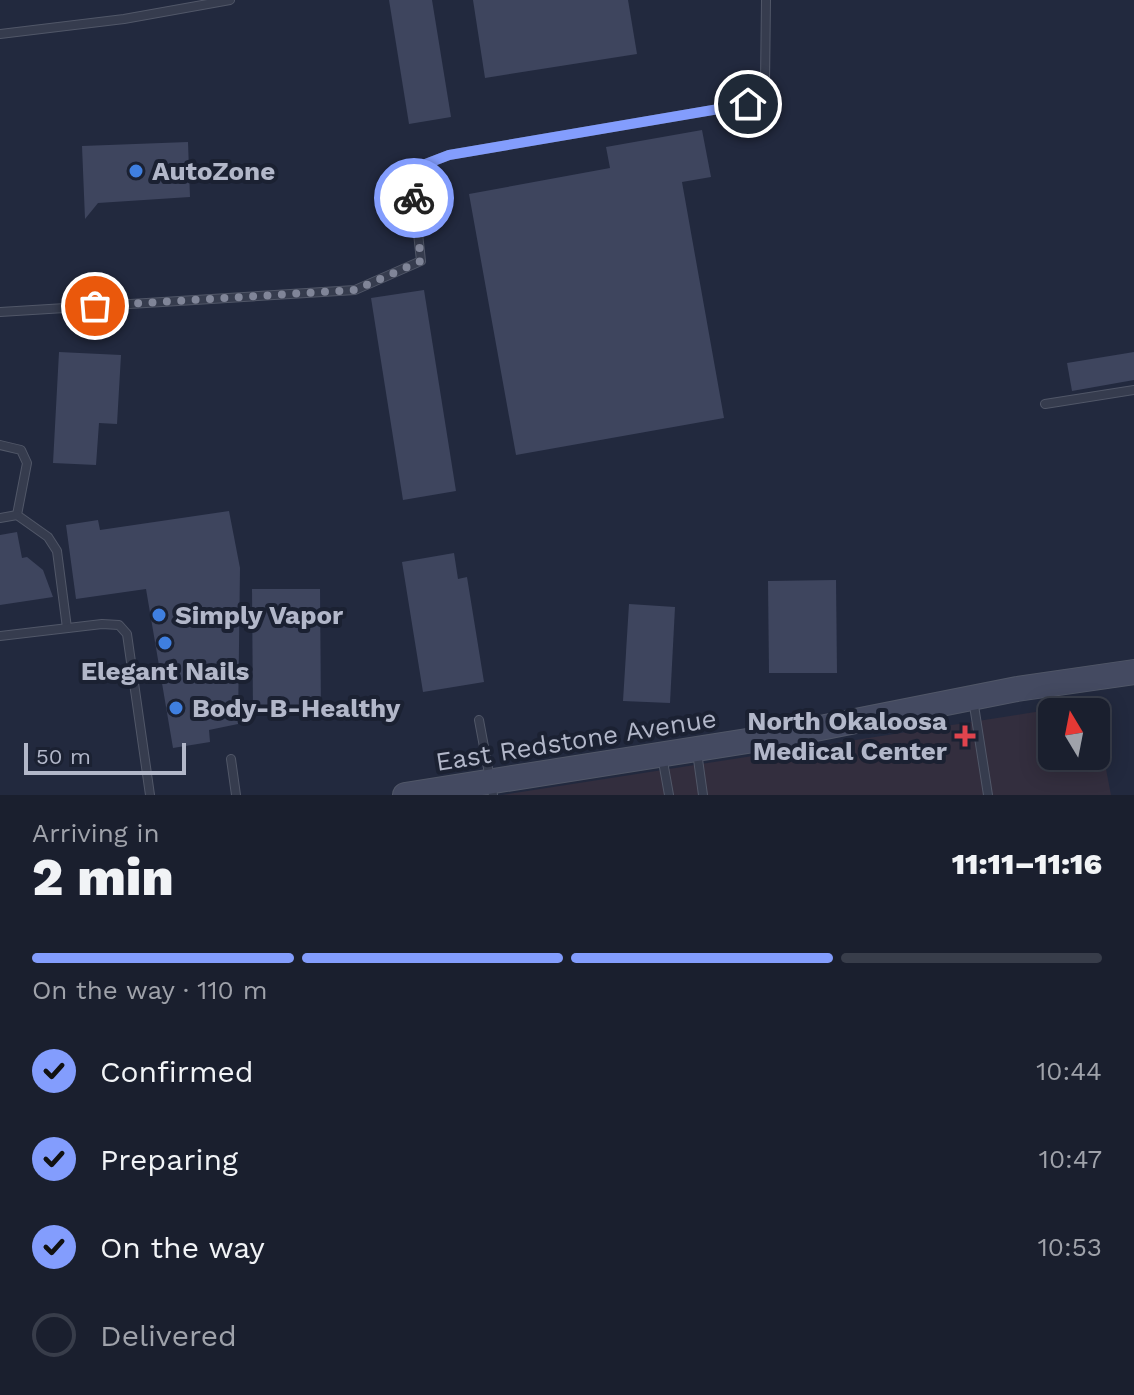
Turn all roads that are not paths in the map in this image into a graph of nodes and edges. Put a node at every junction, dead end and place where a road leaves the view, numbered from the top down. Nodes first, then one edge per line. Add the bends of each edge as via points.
1 (230, 0) edge
2 (766, 0) edge
3 (0, 34) edge
4 (0, 312) edge
5 (1134, 390) edge
6 (1045, 404) dead end
7 (0, 445) edge
8 (17, 515) junction
9 (0, 518) edge
10 (67, 628) junction
11 (0, 636) edge
12 (1134, 672) edge
13 (973, 698) junction
14 (479, 720) dead end
15 (696, 750) junction
16 (662, 756) junction
17 (231, 759) dead end
18 (492, 788) edge
19 (150, 795) edge
20 (236, 795) edge
21 (405, 795) edge
22 (669, 795) edge
23 (703, 795) edge
24 (988, 795) edge

1 - 3 lane
2 - 4 lane via 765,82 748,104 449,155 423,165 414,196 421,261 355,290
5 - 6 lane
7 - 8 lane via 21,450 27,463
8 - 9 lane
8 - 10 lane via 48,537 57,551
10 - 11 lane
10 - 19 lane via 119,625 127,634
12 - 13 street, East Redstone Avenue
13 - 15 street, East Redstone Avenue
13 - 24 lane
14 - 18 lane
15 - 16 street, East Redstone Avenue
15 - 23 lane
16 - 18 street, East Redstone Avenue
16 - 22 lane
17 - 20 lane
18 - 21 street, East Redstone Avenue

